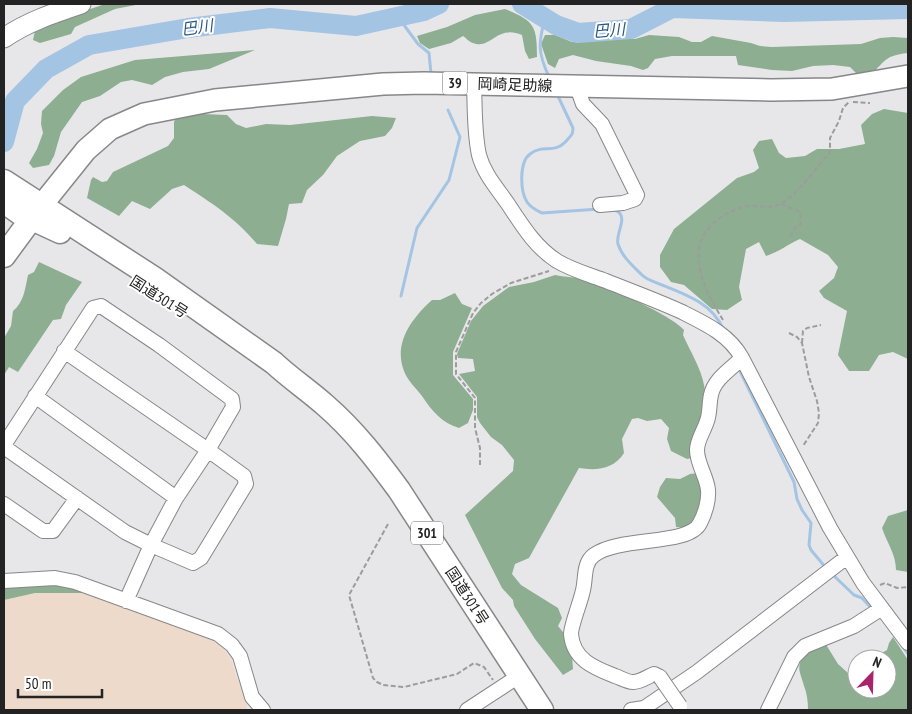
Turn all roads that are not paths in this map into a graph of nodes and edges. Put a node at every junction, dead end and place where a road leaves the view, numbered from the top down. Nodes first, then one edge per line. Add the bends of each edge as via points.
1 (81, 4) edge
2 (4, 38) edge
3 (908, 76) edge
4 (474, 84) junction
5 (577, 87) junction
6 (4, 181) edge
7 (600, 205) dead end
8 (26, 208) edge
9 (4, 256) edge
10 (64, 351) junction
11 (742, 358) junction
12 (35, 396) junction
13 (4, 446) edge
14 (208, 450) junction
15 (77, 498) junction
16 (176, 498) junction
17 (4, 504) edge
18 (151, 545) junction
19 (847, 557) junction
20 (4, 581) edge
21 (126, 601) junction
22 (882, 608) junction
23 (908, 643) edge
24 (520, 676) junction
25 (680, 708) edge
26 (640, 709) edge
27 (263, 710) edge
28 (467, 710) edge
29 (542, 710) edge
30 (768, 710) edge

1 - 2 main road via 47,15
3 - 5 main road, 岡崎足助線 / 39 via 848,95 771,90
4 - 5 main road, 岡崎足助線 / 39
4 - 8 main road, 岡崎足助線 / 39 via 373,85 215,100 144,114 110,130
4 - 11 street via 475,132 480,157 490,180 535,241 569,267 660,301 688,315 725,336
5 - 7 street via 583,104 602,124 637,195 623,203
6 - 8 highway, 国道301号 / 301
8 - 9 highway
8 - 24 highway, 国道301号 / 301 via 148,292 288,376 324,404 374,456 399,490
10 - 12 street
10 - 14 street
10 - 14 street via 93,308 101,306 145,335 232,399 233,408
11 - 19 street
11 - 25 street, bridge via 718,381 712,392 708,419 699,438 697,449 708,490 700,524 694,531 676,538 627,543 592,556 587,564 571,633 580,657 588,664 631,682 654,674 660,677
12 - 13 street
12 - 16 street
13 - 15 street
14 - 16 street
14 - 18 street via 244,476 246,484 201,558 193,563
15 - 17 street via 53,531 42,531
15 - 18 street via 125,532
16 - 18 street
18 - 21 street
19 - 22 street
19 - 26 street via 697,672
20 - 21 street via 55,578
21 - 27 street via 218,634 232,645 243,665 252,697
22 - 23 street
22 - 30 street via 854,626 805,646 794,657
24 - 28 street
24 - 29 highway, 国道301号 / 301

